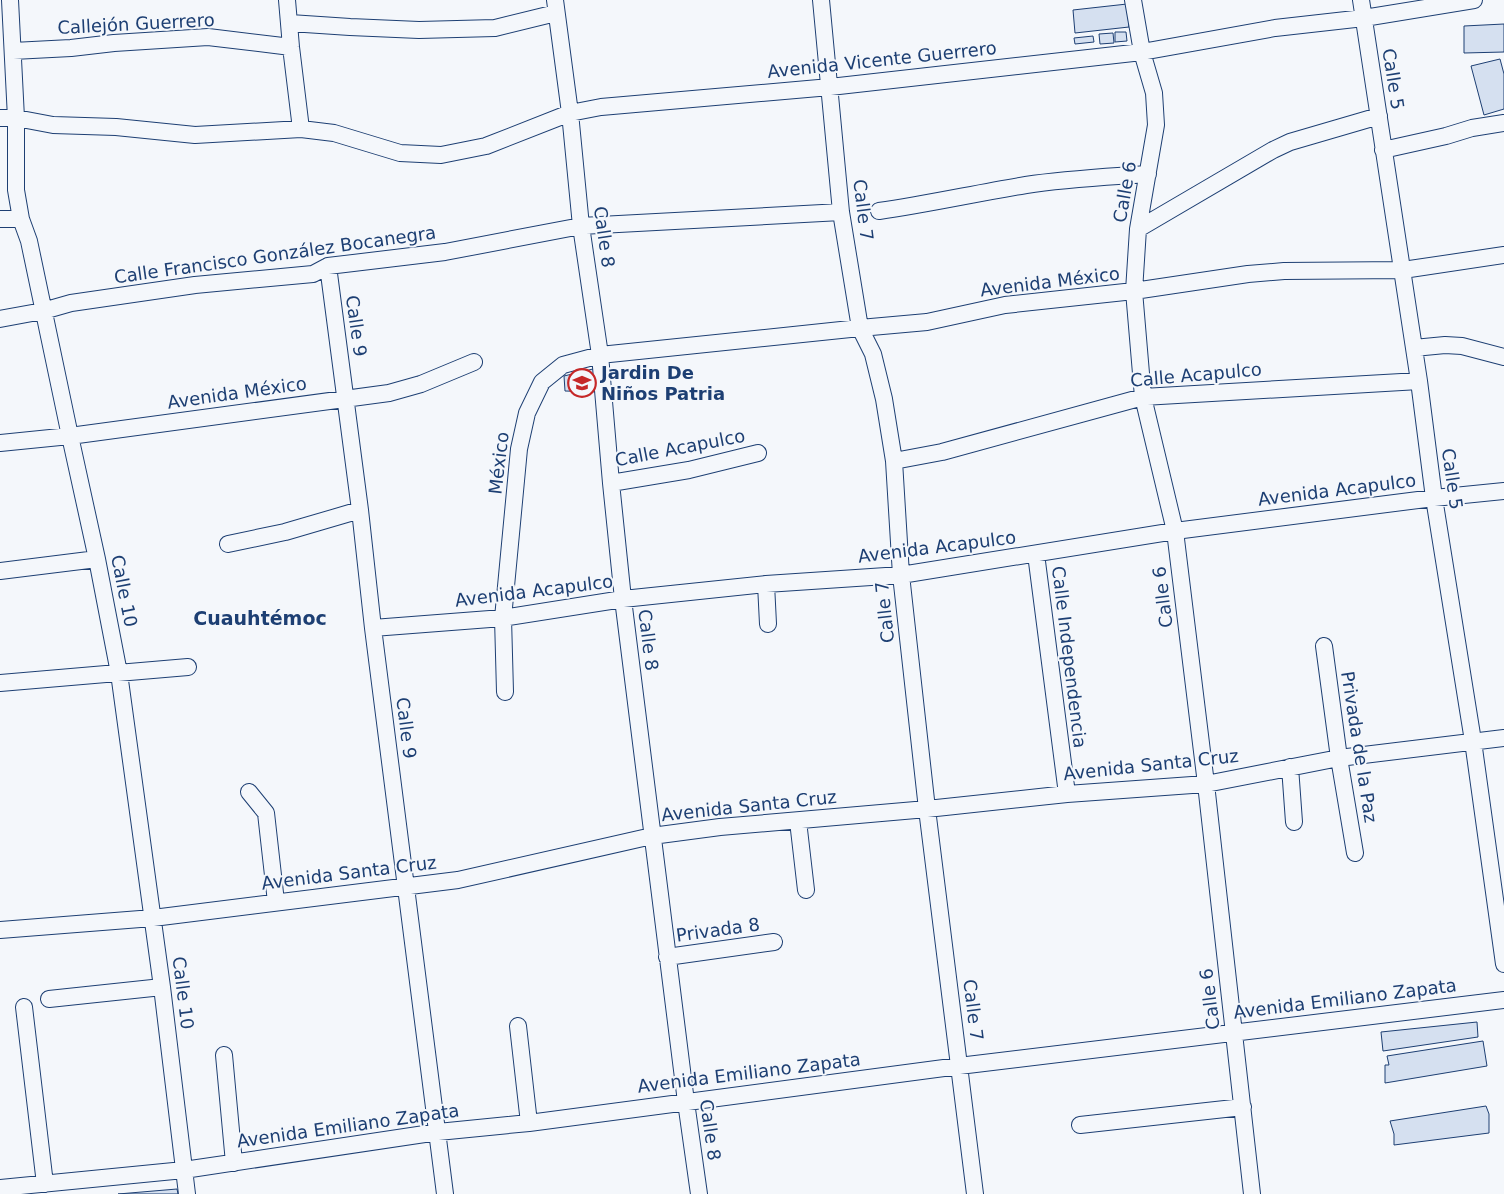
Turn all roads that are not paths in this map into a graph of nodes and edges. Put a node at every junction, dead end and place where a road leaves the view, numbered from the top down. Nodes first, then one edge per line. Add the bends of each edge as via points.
1 (10, 0) edge
2 (287, 0) edge
3 (821, 0) edge
4 (1133, 0) edge
5 (1361, 0) edge
6 (1474, 0) edge
7 (555, 6) edge
8 (1364, 18) junction
9 (290, 23) junction
10 (9, 44) edge
11 (291, 47) junction
12 (1142, 52) junction
13 (830, 87) junction
14 (570, 113) junction
15 (1379, 116) junction
16 (8, 118) edge
17 (1504, 123) edge
18 (301, 129) junction
19 (1383, 150) junction
20 (1148, 174) junction
21 (878, 211) dead end
22 (841, 212) junction
23 (21, 218) junction
24 (0, 219) edge
25 (581, 226) junction
26 (1138, 229) junction
27 (1504, 255) edge
28 (328, 266) junction
29 (1402, 270) junction
30 (1134, 292) junction
31 (43, 311) junction
32 (0, 319) edge
33 (860, 328) junction
34 (1414, 348) junction
35 (600, 355) junction
36 (1504, 357) edge
37 (474, 362) dead end
38 (1419, 381) junction
39 (1143, 397) junction
40 (346, 399) junction
41 (70, 436) junction
42 (0, 442) edge
43 (758, 453) dead end
44 (894, 461) junction
45 (611, 482) junction
46 (1504, 491) edge
47 (1434, 498) junction
48 (360, 510) junction
49 (1175, 531) junction
50 (228, 544) dead end
51 (1036, 554) junction
52 (97, 559) junction
53 (0, 572) edge
54 (901, 575) junction
55 (766, 584) junction
56 (623, 600) junction
57 (504, 618) junction
58 (768, 624) dead end
59 (373, 628) junction
60 (1324, 646) dead end
61 (188, 667) dead end
62 (120, 673) junction
63 (0, 684) edge
64 (505, 692) dead end
65 (1504, 738) edge
66 (1472, 741) junction
67 (1339, 758) junction
68 (1290, 767) junction
69 (1206, 784) junction
70 (248, 792) dead end
71 (1066, 794) junction
72 (927, 809) junction
73 (798, 821) junction
74 (1294, 822) dead end
75 (652, 836) junction
76 (1355, 853) dead end
77 (406, 886) junction
78 (806, 890) dead end
79 (276, 902) junction
80 (153, 918) junction
81 (0, 930) edge
82 (774, 942) dead end
83 (667, 957) junction
84 (1504, 964) edge
85 (162, 988) junction
86 (49, 999) dead end
87 (1504, 1000) edge
88 (24, 1007) dead end
89 (518, 1026) dead end
90 (1234, 1033) junction
91 (224, 1055) dead end
92 (959, 1066) junction
93 (686, 1102) junction
94 (1243, 1107) junction
95 (530, 1122) junction
96 (1080, 1125) dead end
97 (438, 1132) junction
98 (234, 1163) junction
99 (184, 1170) junction
100 (45, 1184) junction
101 (0, 1188) edge
102 (187, 1194) edge
103 (445, 1194) edge
104 (699, 1194) edge
105 (975, 1194) edge
106 (1252, 1194) edge

1 - 10 street, Calle 10
2 - 9 street
3 - 13 street, Calle 7
4 - 12 street, Calle 6
5 - 8 street, Calle 5
6 - 8 street, Avenida Vicente Guerrero
7 - 9 street via 495,28 419,30
7 - 14 street, Calle 8
8 - 12 street, Avenida Vicente Guerrero via 1275,28
8 - 15 street, Calle 5
9 - 11 street
10 - 11 street, Callejón Guerrero via 71,48 208,37
10 - 16 street, Calle 10
11 - 18 street
12 - 13 street, Avenida Vicente Guerrero
12 - 20 street, Calle 6 via 1154,93 1156,125
13 - 14 street, Avenida Vicente Guerrero via 601,106
13 - 22 street, Calle 7
14 - 18 street, Avenida Vicente Guerrero via 486,146 441,155 400,153 334,133
14 - 25 street, Calle 8
15 - 19 street, Calle 5
15 - 26 street via 1290,142
16 - 18 street, Avenida Vicente Guerrero via 53,125 195,134
16 - 23 street, Calle 10
17 - 19 street
19 - 29 street, Calle 5
20 - 21 street via 1028,185
20 - 26 street, Calle 6
22 - 25 street, Calle Francisco González Bocanegra
22 - 33 street, Calle 7
23 - 24 street
23 - 31 street, Calle 10
25 - 28 street, Calle Francisco González Bocanegra via 445,252
25 - 35 street, Calle 8
26 - 30 street, Calle 6
27 - 29 street, Avenida México
28 - 31 street, Calle Francisco González Bocanegra via 313,274 195,285 71,303
28 - 40 street, Calle 9
29 - 30 street, Avenida México via 1284,271
29 - 34 street, Calle 5
30 - 33 street, Avenida México via 1004,304 928,322
30 - 39 street, Calle 6
31 - 32 street, Calle Francisco González Bocanegra
31 - 41 street, Calle 10
33 - 35 street, Avenida México
33 - 44 street, Calle 7 via 873,354
34 - 36 street via 1462,346
34 - 38 street, Calle 5
35 - 45 street, Calle 8
35 - 57 street, México via 563,365 542,382 527,413 519,449
37 - 40 street, Avenida México via 421,384 389,393
38 - 39 street, Calle Acapulco
38 - 47 street, Calle 5
39 - 44 street, Calle Acapulco via 942,452
39 - 49 street, Calle 6
40 - 41 street, Avenida México
40 - 48 street, Calle 9
41 - 42 street, Avenida México
41 - 52 street, Calle 10
43 - 45 street, Calle Acapulco via 689,470
44 - 54 street, Calle 7
45 - 56 street, Calle 8
46 - 47 street, Avenida Acapulco
47 - 49 street, Avenida Acapulco
47 - 66 street, Calle 5
48 - 50 street via 285,532
48 - 59 street, Calle 9
49 - 51 street, Avenida Acapulco
49 - 69 street, Calle 6
51 - 54 street, Avenida Acapulco
51 - 71 street, Calle Independencia
52 - 53 street
52 - 62 street, Calle 10
54 - 55 street, Avenida Acapulco
54 - 72 street, Calle 7
55 - 56 street, Avenida Acapulco
55 - 58 street
56 - 57 street, Avenida Acapulco
56 - 75 street, Calle 8
57 - 59 street, Avenida Acapulco
57 - 64 street, México
59 - 77 street, Calle 9
60 - 67 street, Privada de la Paz
61 - 62 street
62 - 63 street
62 - 80 street, Calle 10
65 - 66 street, Avenida Santa Cruz
66 - 67 street, Avenida Santa Cruz
66 - 84 street, Calle 5
67 - 68 street, Avenida Santa Cruz
67 - 76 street, Privada de la Paz
68 - 69 street, Avenida Santa Cruz
68 - 74 street
69 - 71 street, Avenida Santa Cruz
69 - 90 street, Calle 6
70 - 79 street via 266,813
71 - 72 street, Avenida Santa Cruz
72 - 73 street, Avenida Santa Cruz
72 - 92 street, Calle 7
73 - 75 street, Avenida Santa Cruz
73 - 78 street
75 - 77 street, Avenida Santa Cruz via 458,880
75 - 83 street, Calle 8
77 - 79 street, Avenida Santa Cruz
77 - 97 street, Calle 9
79 - 80 street, Avenida Santa Cruz
80 - 81 street, Avenida Santa Cruz
80 - 85 street, Calle 10
82 - 83 street, Privada 8
83 - 93 street, Calle 8
85 - 86 street
85 - 99 street, Calle 10
87 - 90 street, Avenida Emiliano Zapata
88 - 100 street
89 - 95 street
90 - 92 street, Avenida Emiliano Zapata
90 - 94 street, Calle 6
91 - 98 street
92 - 93 street, Avenida Emiliano Zapata
92 - 105 street, Calle 7
93 - 95 street, Avenida Emiliano Zapata
93 - 104 street, Calle 8
94 - 96 street
94 - 106 street, Calle 6
95 - 97 street, Avenida Emiliano Zapata
97 - 98 street, Avenida Emiliano Zapata
97 - 103 street, Calle 9
98 - 99 street, Avenida Emiliano Zapata
99 - 100 street, Avenida Emiliano Zapata
99 - 102 street, Calle 10
100 - 101 street, Avenida Emiliano Zapata

